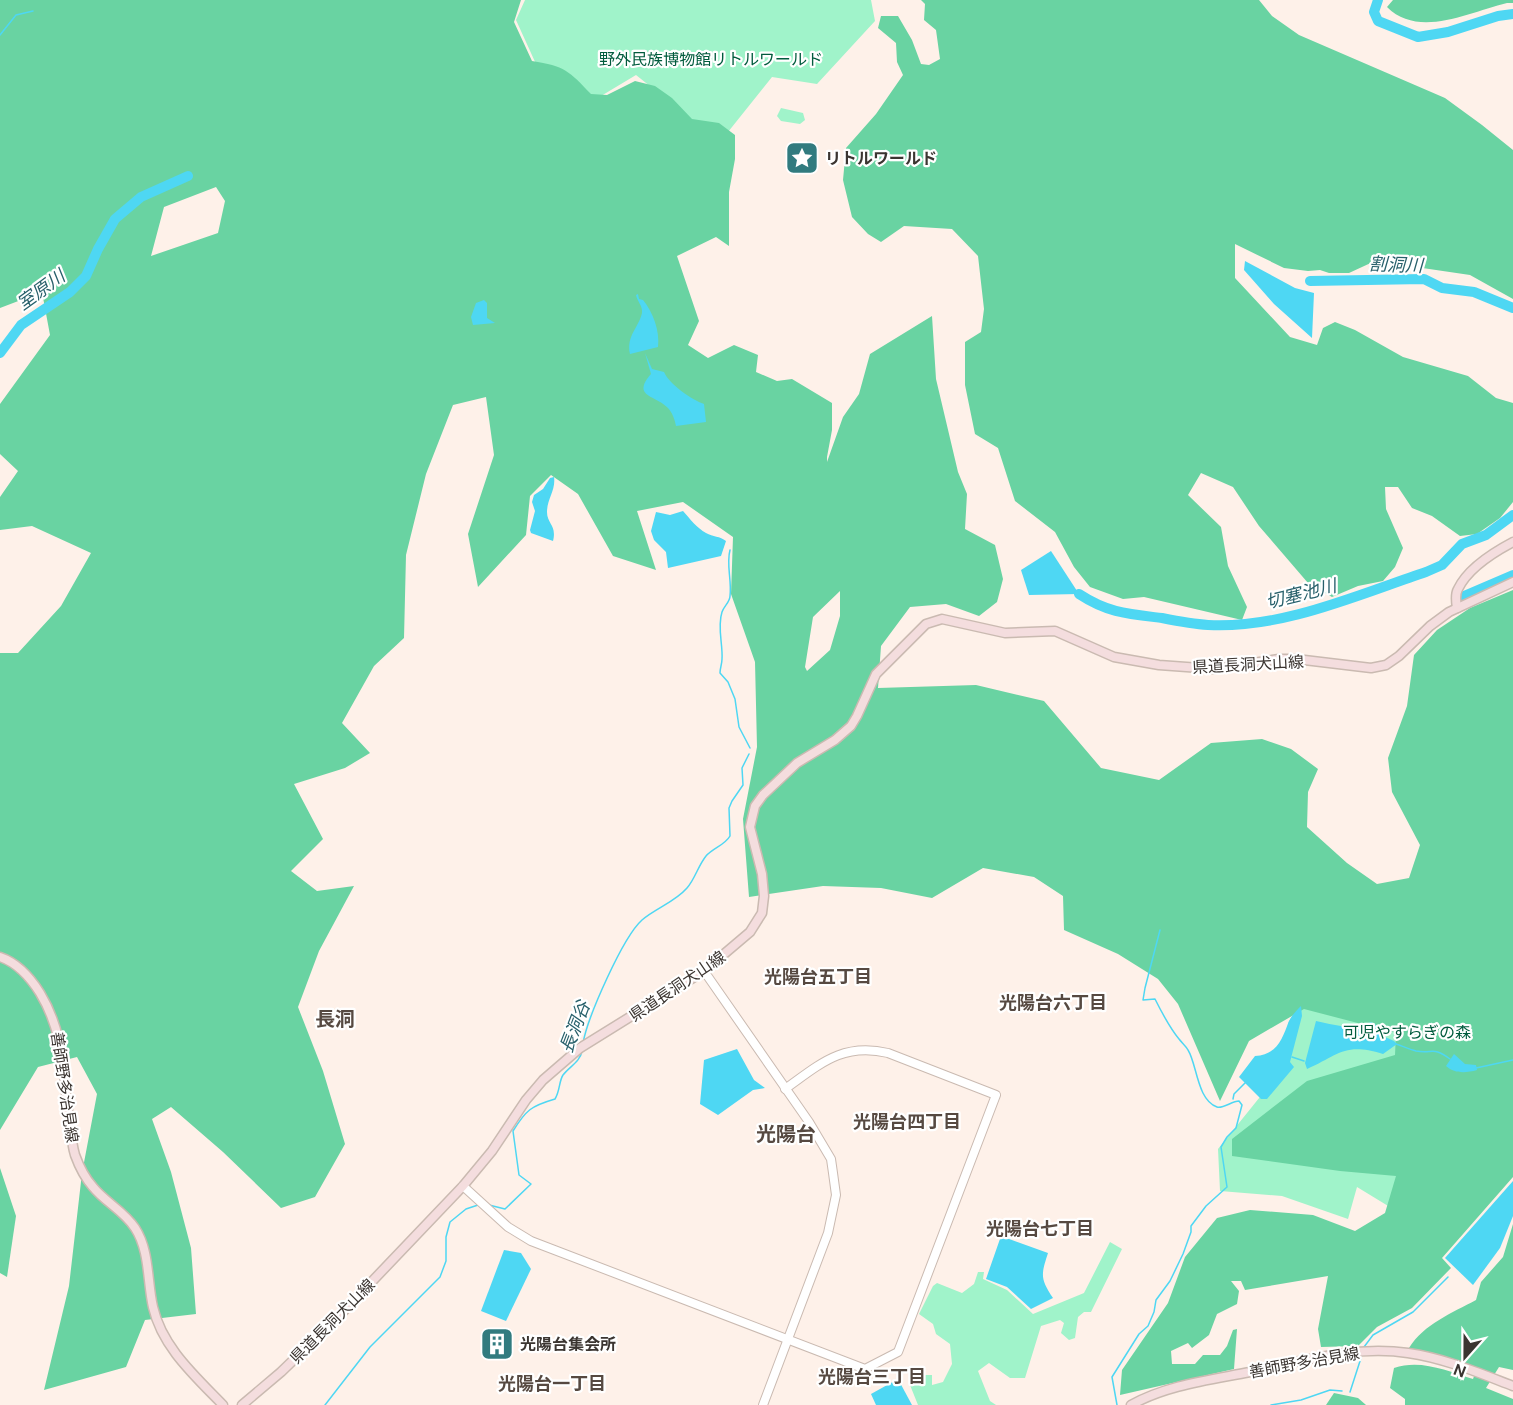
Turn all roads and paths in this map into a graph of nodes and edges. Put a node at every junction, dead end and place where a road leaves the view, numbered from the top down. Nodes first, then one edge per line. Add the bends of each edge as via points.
1 (1513, 542) edge
2 (1513, 582) edge
3 (1456, 608) junction
4 (0, 957) edge
5 (704, 971) junction
6 (785, 1089) junction
7 (464, 1186) junction
8 (788, 1340) junction
9 (1513, 1386) edge
10 (223, 1405) edge
11 (242, 1405) edge
12 (763, 1405) edge
13 (1131, 1405) edge

1 - 3 main road via 1488,556 1460,586
2 - 3 main road, 県道長洞犬山線
3 - 5 main road, 県道長洞犬山線 via 1392,661 1371,668 1296,659 1214,669 1159,665 1114,657 1055,631 1005,633 938,619 919,630 876,674 853,724 797,763 759,800 750,827 762,874 762,913 750,932
4 - 10 main road, 善師野多治見線 via 23,971 52,1015 61,1048 74,1153 93,1188 134,1226 142,1240 153,1309 165,1339
5 - 6 street
5 - 7 main road, 県道長洞犬山線 via 584,1047 543,1080
6 - 8 street via 831,1159 836,1195 828,1233
6 - 8 street via 840,1054 874,1050 996,1095 898,1352 865,1369
7 - 8 street via 508,1227 531,1241
7 - 11 main road, 県道長洞犬山線 via 340,1315
8 - 12 street
9 - 13 main road, 善師野多治見線 via 1435,1358 1359,1351 1186,1384

